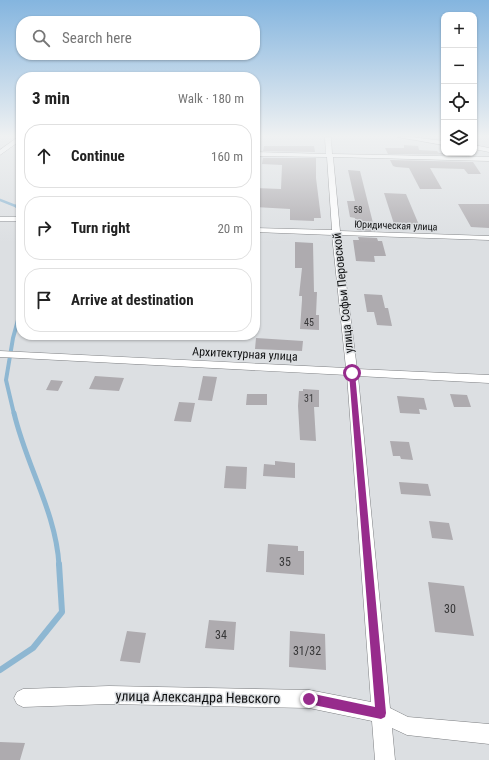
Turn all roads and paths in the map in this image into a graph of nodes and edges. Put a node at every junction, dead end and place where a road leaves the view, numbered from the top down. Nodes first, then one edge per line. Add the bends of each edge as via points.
1 (331, 172) edge
2 (0, 219) edge
3 (16, 219) edge
4 (260, 230) edge
5 (336, 233) junction
6 (489, 238) edge
7 (0, 354) edge
8 (352, 373) junction
9 (489, 379) edge
10 (22, 698) dead end
11 (381, 713) junction
12 (489, 734) edge
13 (385, 760) edge

1 - 5 street, улица Софьи Перовской
2 - 3 street
4 - 5 street, Юридическая улица
5 - 6 street, Юридическая улица
5 - 8 street, улица Софьи Перовской
7 - 8 street, Архитектурная улица
8 - 9 street, Архитектурная улица
8 - 11 street, улица Софьи Перовской
10 - 11 street, улица Александра Невского via 109,695 309,699
11 - 12 street, улица Александра Невского via 407,726
11 - 13 street, улица Софьи Перовской

